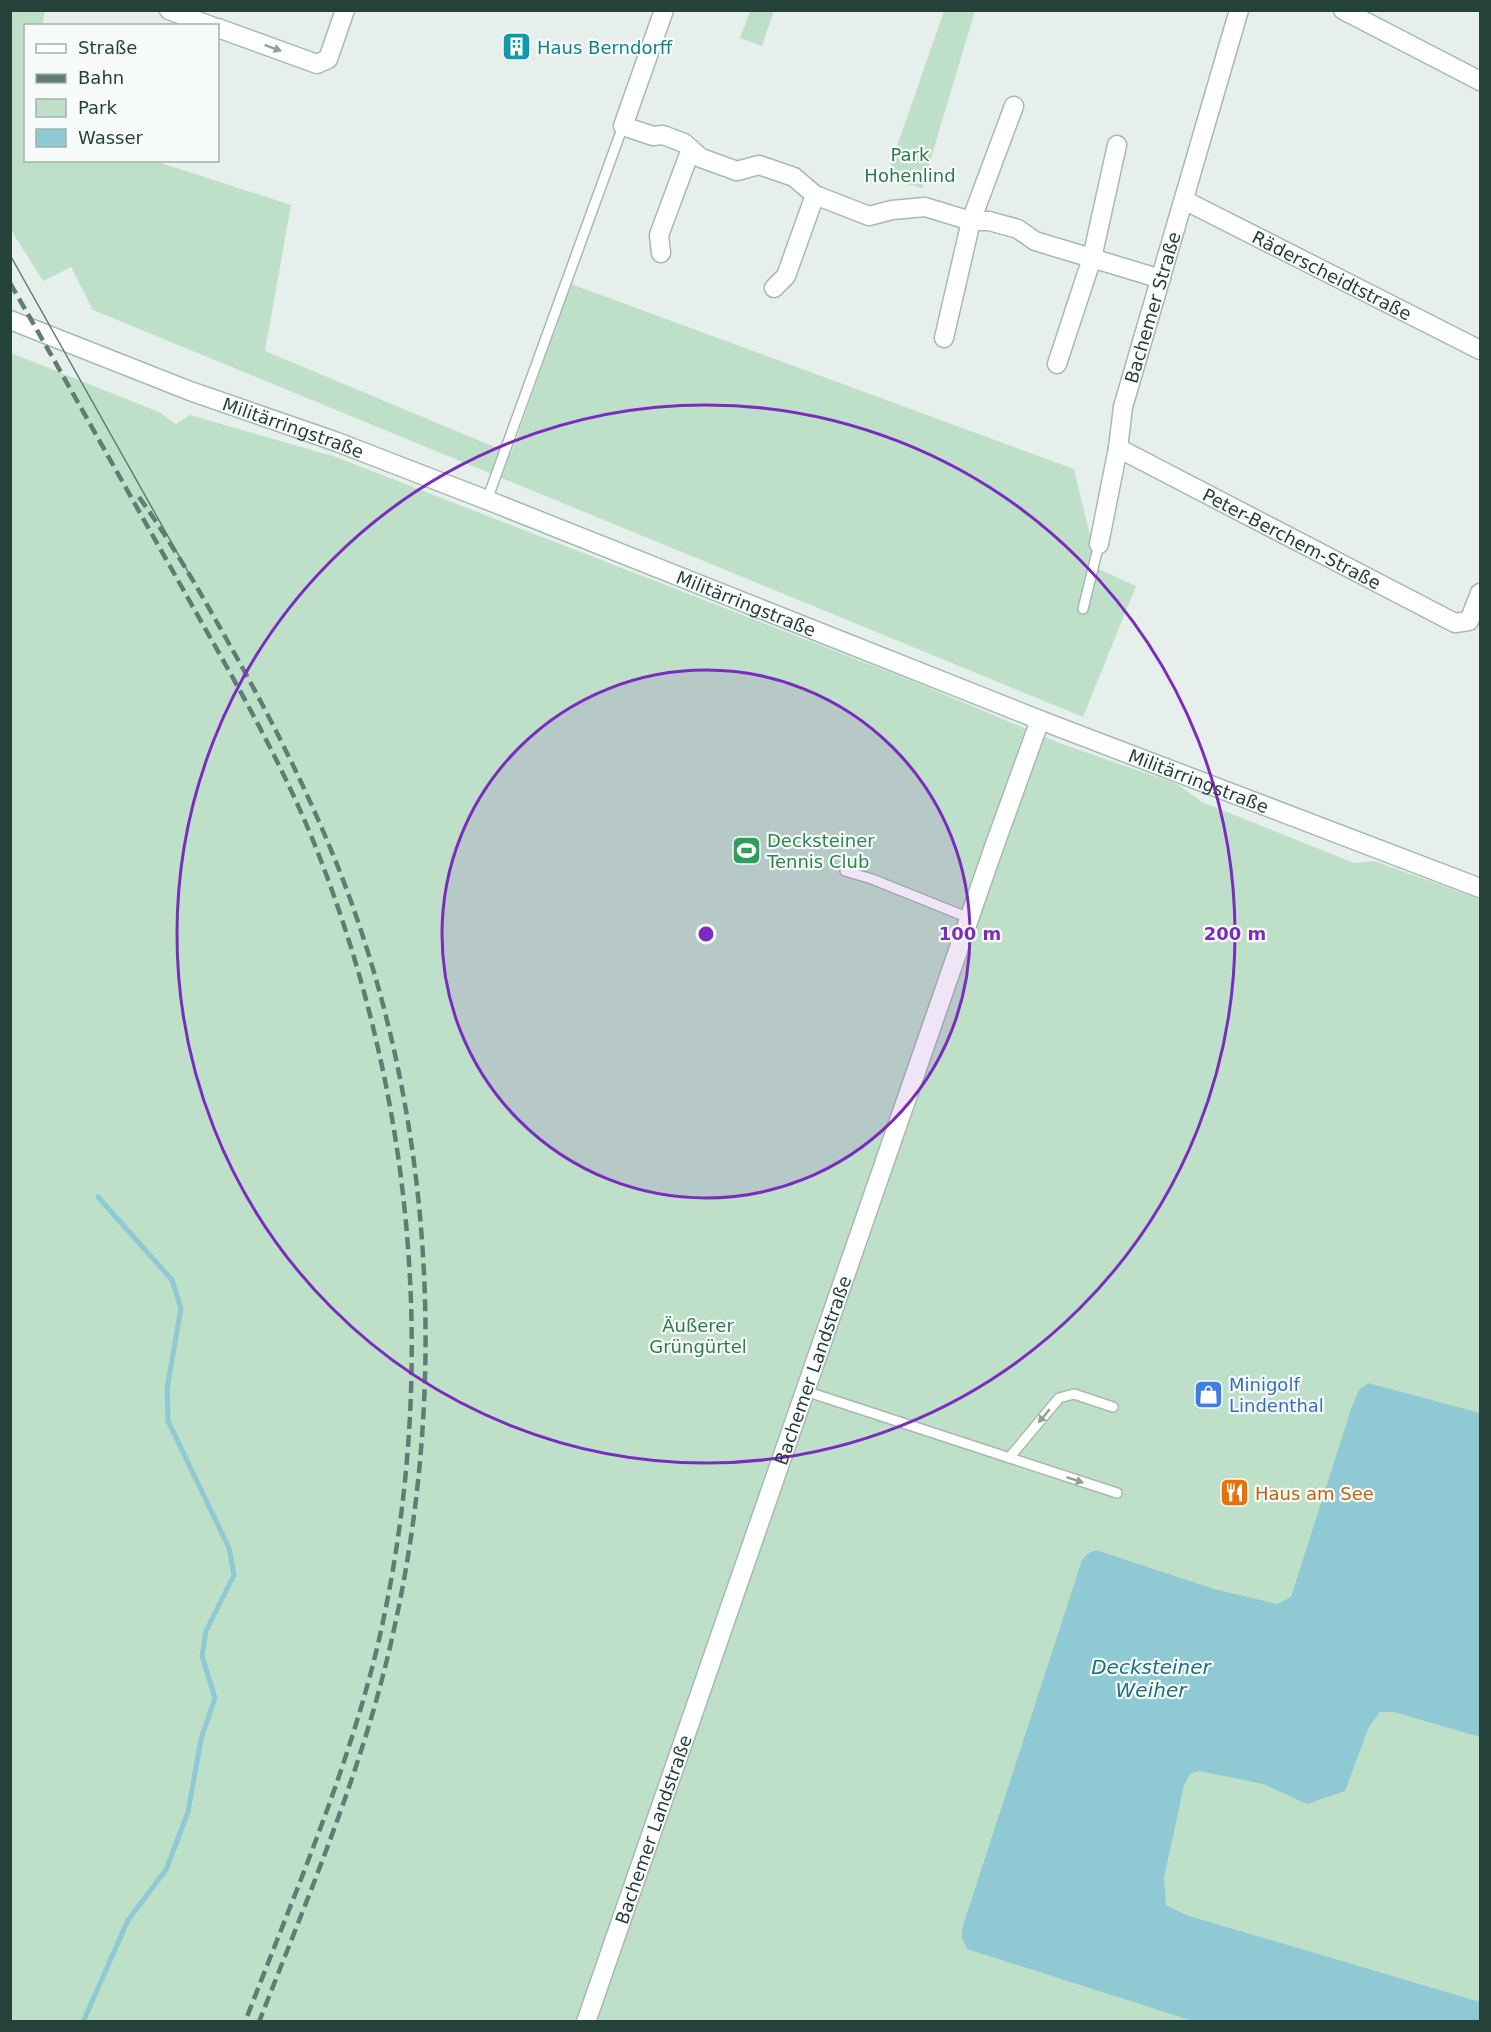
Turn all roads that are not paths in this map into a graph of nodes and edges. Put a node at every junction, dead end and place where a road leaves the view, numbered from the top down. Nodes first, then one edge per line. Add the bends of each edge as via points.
1 (170, 10) edge
2 (345, 10) edge
3 (664, 10) edge
4 (1239, 10) edge
5 (1343, 10) edge
6 (206, 24) edge
7 (219, 28) edge
8 (1480, 81) edge
9 (1014, 106) dead end
10 (623, 126) junction
11 (1118, 145) dead end
12 (691, 149) junction
13 (815, 195) junction
14 (1184, 200) junction
15 (971, 221) junction
16 (661, 253) dead end
17 (1092, 258) junction
18 (1161, 279) junction
19 (774, 288) dead end
20 (10, 320) edge
21 (944, 338) dead end
22 (1480, 350) edge
23 (1057, 364) dead end
24 (1118, 448) junction
25 (487, 500) junction
26 (1099, 544) joint
27 (1480, 593) edge
28 (1083, 609) dead end
29 (1040, 720) junction
30 (845, 871) dead end
31 (1480, 888) edge
32 (969, 918) junction
33 (805, 1391) junction
34 (1113, 1407) dead end
35 (1009, 1458) junction
36 (1117, 1493) dead end
37 (586, 2022) edge

1 - 6 street
7 -> 2 street via 317,64 328,59
3 - 10 street
4 - 14 street, Bachemer Straße
5 - 8 street
9 - 15 street
10 - 12 street via 653,136 663,135
10 - 25 lane
11 - 17 street
12 - 13 street via 701,158 737,171 759,165 794,177
12 - 16 street via 659,235
13 - 15 street via 869,216 925,207
13 - 19 street via 786,276
14 - 18 street, Bachemer Straße
14 - 22 street, Räderscheidtstraße
15 - 17 street via 989,221 1018,229 1035,242
15 - 21 street
17 - 18 street
17 - 23 street
18 - 24 street, Bachemer Straße via 1124,407
20 - 25 street, Militärringstraße via 190,392 337,442
24 - 26 street, Bachemer Straße
24 - 27 street, Peter-Berchem-Straße via 1455,623 1469,621
25 - 29 street, Militärringstraße
26 - 28 lane, Bachemer Straße
29 - 31 street, Militärringstraße
29 - 32 street, Bachemer Landstraße
30 - 32 lane
32 - 33 street, Bachemer Landstraße
33 - 35 lane
33 - 37 street, Bachemer Landstraße
34 -> 35 lane via 1074,1394 1059,1398
35 -> 36 lane

